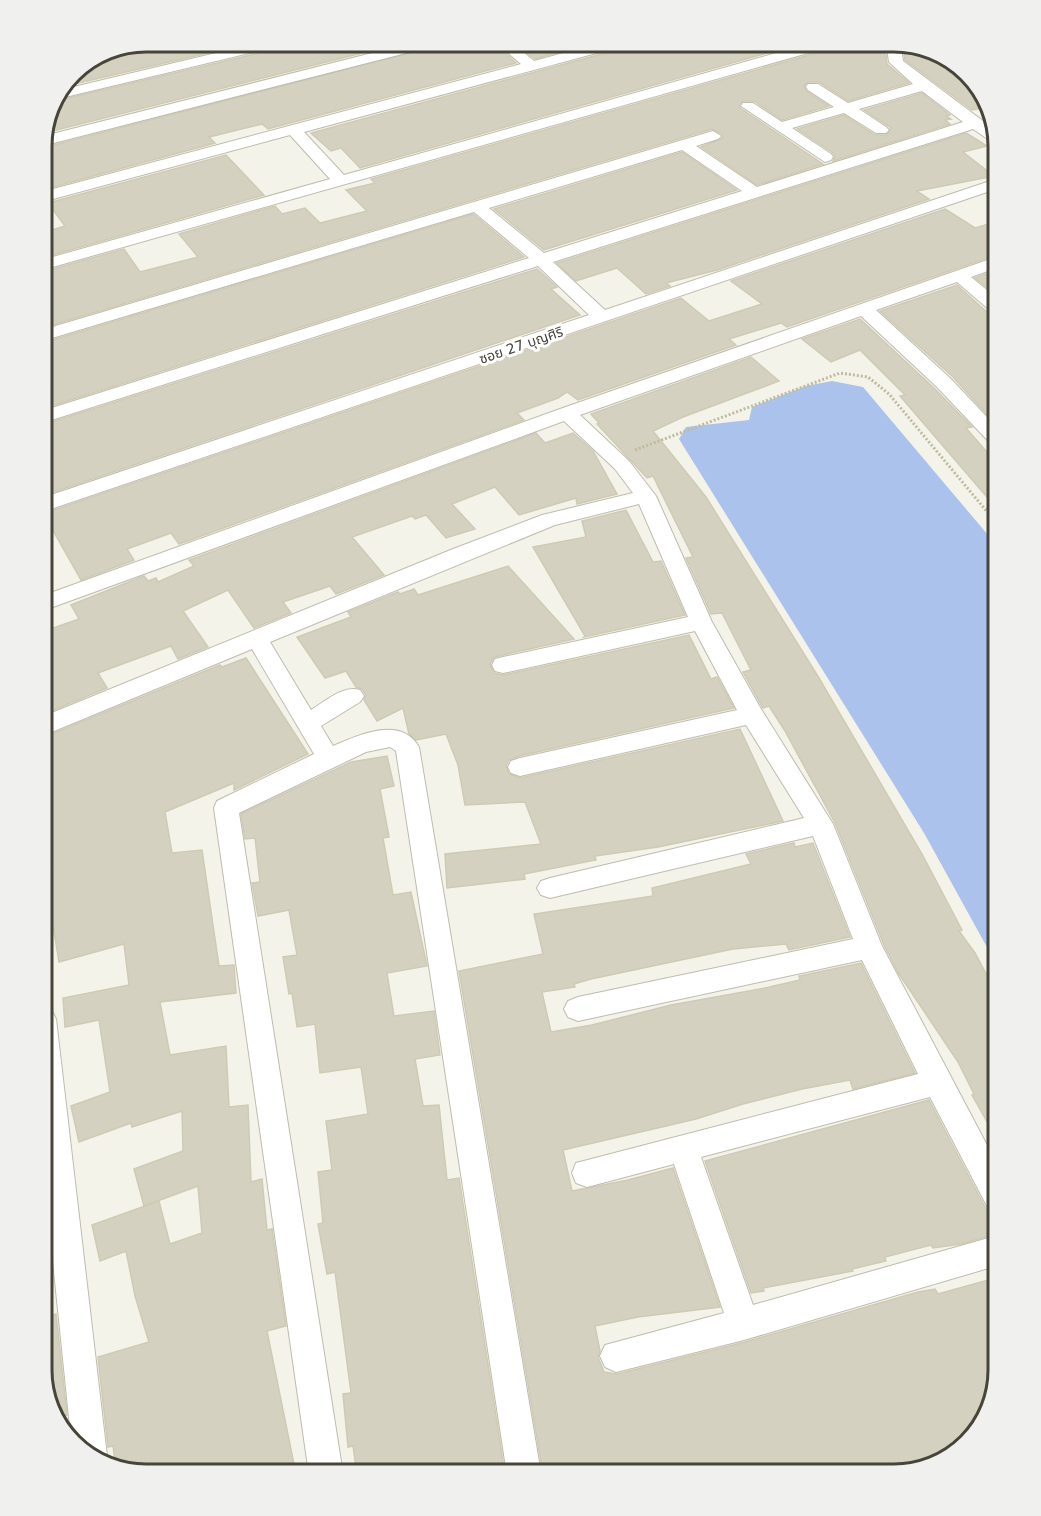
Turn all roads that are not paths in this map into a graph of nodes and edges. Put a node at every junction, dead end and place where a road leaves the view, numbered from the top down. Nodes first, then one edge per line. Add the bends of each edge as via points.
1 (237, 52) edge
2 (322, 52) dead end
3 (392, 52) edge
4 (515, 52) edge
5 (582, 53) edge
6 (793, 53) edge
7 (895, 53) edge
8 (209, 59) junction
9 (338, 66) junction
10 (532, 66) junction
11 (924, 86) junction
12 (813, 87) dead end
13 (245, 90) junction
14 (70, 92) edge
15 (748, 106) dead end
16 (846, 108) junction
17 (975, 123) junction
18 (780, 127) junction
19 (293, 129) junction
20 (881, 130) dead end
21 (988, 132) edge
22 (713, 136) dead end
23 (53, 138) edge
24 (684, 145) junction
25 (825, 157) dead end
26 (340, 180) junction
27 (988, 187) edge
28 (754, 192) junction
29 (53, 194) edge
30 (477, 207) junction
31 (542, 260) junction
32 (53, 262) edge
33 (988, 265) edge
34 (959, 275) junction
35 (988, 300) edge
36 (864, 309) junction
37 (603, 317) junction
38 (53, 333) edge
39 (567, 412) junction
40 (53, 414) edge
41 (988, 429) edge
42 (646, 496) junction
43 (53, 502) edge
44 (53, 600) edge
45 (701, 622) junction
46 (257, 639) junction
47 (503, 665) dead end
48 (352, 696) dead end
49 (752, 714) junction
50 (53, 722) edge
51 (307, 724) junction
52 (327, 758) junction
53 (520, 767) dead end
54 (821, 824) junction
55 (550, 888) dead end
56 (869, 947) junction
57 (578, 1009) dead end
58 (936, 1082) junction
59 (53, 1119) edge
60 (683, 1148) junction
61 (587, 1173) dead end
62 (988, 1178) edge
63 (988, 1253) edge
64 (744, 1324) junction
65 (616, 1356) dead end
66 (89, 1444) edge
67 (324, 1463) edge
68 (522, 1464) edge

1 - 8 street
2 - 9 street
3 - 9 street
4 - 10 street
5 - 10 street
6 - 26 street
7 - 11 street via 896,62
8 - 13 street
8 - 14 street
9 - 13 street
10 - 19 street
11 - 16 street
11 - 17 street
12 - 16 street
13 - 23 street
15 - 18 street
16 - 18 street
16 - 20 street
17 - 21 street
17 - 28 street
18 - 25 street
19 - 26 street
19 - 29 street
22 - 24 street
24 - 28 street
24 - 30 street
26 - 32 street
27 - 37 street, ซอย 27 บุญศิริ
28 - 31 street
30 - 31 street
30 - 38 street
31 - 37 street
31 - 40 street
33 - 34 street
34 - 35 street
34 - 36 street
36 - 39 street
36 - 41 street
37 - 43 street, ซอย 27 บุญศิริ
39 - 42 street via 615,458
39 - 44 street
42 - 45 street
42 - 46 street via 549,520
45 - 47 street
45 - 49 street
46 - 50 street
46 - 51 street
48 - 51 street
49 - 53 street
49 - 54 street
51 - 52 street
52 - 67 street via 226,808
52 - 68 street via 384,737 395,738 407,747
54 - 55 street
54 - 56 street
56 - 57 street
56 - 58 street
58 - 60 street
58 - 62 street
59 - 66 street
60 - 61 street
60 - 64 street
63 - 64 street
64 - 65 street

